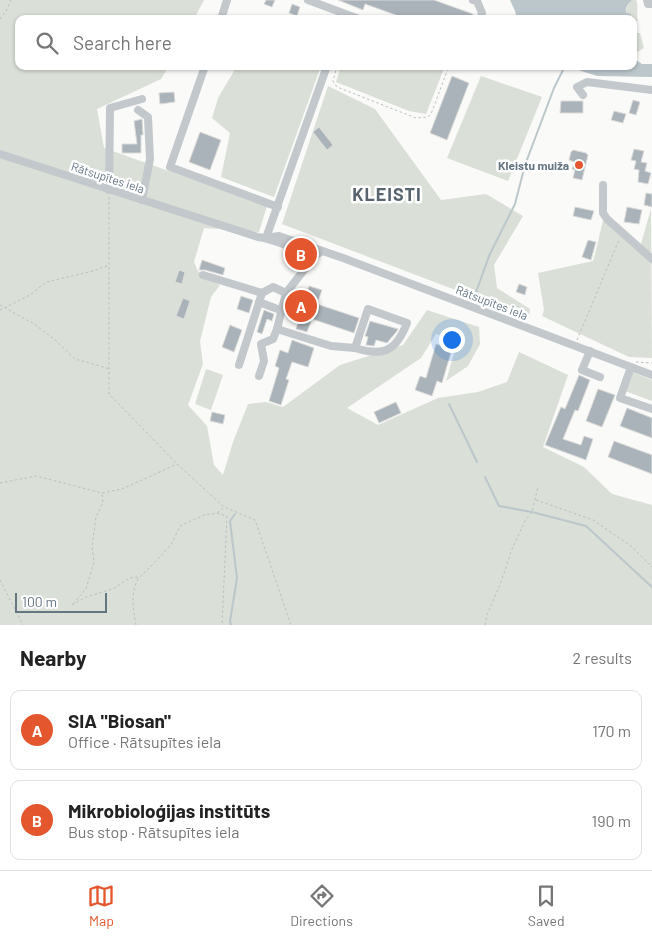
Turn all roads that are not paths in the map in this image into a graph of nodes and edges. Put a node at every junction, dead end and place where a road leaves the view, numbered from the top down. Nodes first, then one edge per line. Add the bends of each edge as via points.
1 (227, 0) edge
2 (308, 0) edge
3 (473, 0) edge
4 (647, 0) edge
5 (319, 2) edge
6 (652, 4) edge
7 (222, 15) edge
8 (342, 15) edge
9 (481, 15) edge
10 (204, 70) edge
11 (327, 70) edge
12 (652, 90) edge
13 (583, 95) dead end
14 (142, 99) dead end
15 (138, 110) dead end
16 (0, 154) edge
17 (603, 185) dead end
18 (109, 190) junction
19 (142, 200) junction
20 (278, 207) junction
21 (266, 238) junction
22 (324, 251) junction
23 (652, 259) edge
24 (203, 276) dead end
25 (262, 293) junction
26 (286, 293) junction
27 (259, 302) junction
28 (280, 310) junction
29 (276, 329) junction
30 (246, 341) junction
31 (261, 344) junction
32 (355, 348) junction
33 (590, 351) junction
34 (239, 365) dead end
35 (632, 367) junction
36 (652, 375) edge
37 (259, 376) dead end
38 (600, 377) dead end
39 (652, 409) edge

1 - 7 street
2 - 5 street
3 - 9 street via 477,1
4 - 6 street
5 - 8 street
10 - 20 street via 170,167
11 - 20 street
12 - 13 street via 587,82 577,86
14 - 18 street via 110,108
15 - 19 street via 148,117 150,159
16 - 18 street, Rātsupītes iela
17 - 23 street via 602,213
18 - 19 street, Rātsupītes iela
19 - 21 street, Rātsupītes iela
20 - 21 street
21 - 22 street, Rātsupītes iela via 279,236
22 - 26 street via 315,256
22 - 33 street, Rātsupītes iela
24 - 25 street
25 - 26 street via 273,287
25 - 27 street
26 - 28 street
27 - 28 street
27 - 30 street
28 - 29 street
29 - 31 street via 273,339
29 - 32 street via 331,346
30 - 31 street
30 - 34 street
31 - 37 street via 264,361
32 - 32 street via 368,309 406,323 401,338 391,348 373,353
33 - 35 street, Rātsupītes iela
33 - 38 street via 582,370
35 - 36 street, Rātsupītes iela
35 - 39 street via 620,398

